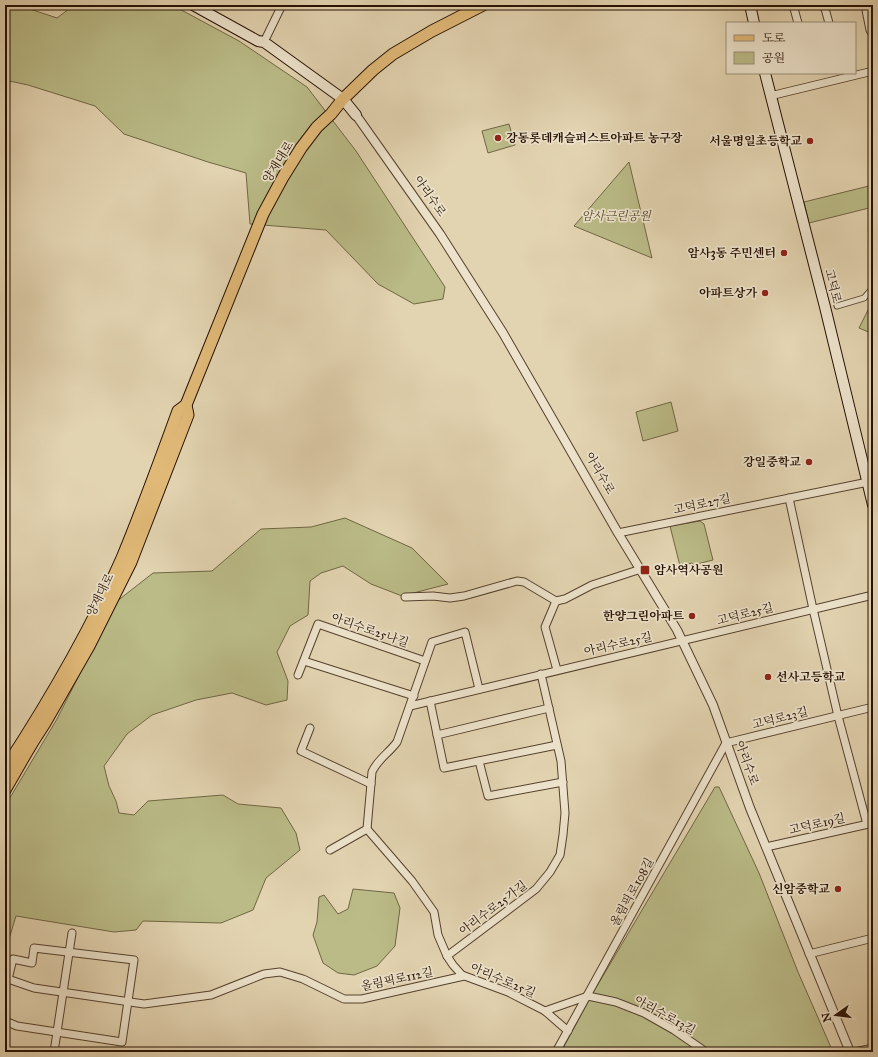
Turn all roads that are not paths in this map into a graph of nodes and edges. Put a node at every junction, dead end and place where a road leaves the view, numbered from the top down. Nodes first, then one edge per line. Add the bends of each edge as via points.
1 (193, 5) edge
2 (282, 5) edge
3 (483, 5) edge
4 (750, 5) edge
5 (793, 5) edge
6 (824, 5) edge
7 (865, 5) edge
8 (754, 22) edge
9 (798, 22) edge
10 (829, 22) edge
11 (873, 35) edge
12 (264, 42) junction
13 (873, 71) edge
14 (765, 74) edge
15 (854, 74) edge
16 (856, 74) edge
17 (841, 76) edge
18 (770, 96) junction
19 (343, 99) junction
20 (356, 115) joint
21 (873, 288) edge
22 (837, 306) dead end
23 (186, 405) junction
24 (870, 482) edge
25 (789, 498) junction
26 (873, 505) edge
27 (618, 533) junction
28 (641, 569) junction
29 (873, 595) edge
30 (405, 597) dead end
31 (556, 601) junction
32 (813, 609) junction
33 (683, 640) junction
34 (304, 661) junction
35 (425, 661) junction
36 (557, 670) junction
37 (541, 674) junction
38 (298, 675) dead end
39 (479, 689) junction
40 (414, 696) junction
41 (430, 701) junction
42 (410, 706) junction
43 (873, 707) edge
44 (549, 708) junction
45 (838, 716) junction
46 (310, 728) dead end
47 (437, 734) junction
48 (726, 742) junction
49 (32, 743) junction
50 (557, 745) junction
51 (479, 761) junction
52 (7, 765) edge
53 (5, 782) edge
54 (563, 782) junction
55 (371, 784) junction
56 (5, 790) edge
57 (870, 824) edge
58 (367, 830) junction
59 (766, 848) junction
60 (330, 850) dead end
61 (72, 933) dead end
62 (873, 938) edge
63 (69, 952) junction
64 (808, 954) junction
65 (447, 956) junction
66 (464, 976) junction
67 (7, 979) edge
68 (63, 992) junction
69 (588, 996) junction
70 (128, 1002) junction
71 (545, 1011) junction
72 (5, 1021) edge
73 (568, 1031) junction
74 (57, 1032) junction
75 (873, 1048) edge
76 (54, 1052) edge
77 (556, 1052) edge
78 (706, 1052) edge
79 (850, 1052) edge
80 (855, 1052) edge

1 - 12 main road, 아리수로
2 - 12 street
3 - 19 main road, 양재대로 via 393,54
4 - 8 main road
5 - 9 street
6 - 10 street
7 - 11 street
12 - 19 main road, 아리수로
13 - 16 street
14 - 18 main road, 고덕로
15 - 17 street
17 - 18 street
18 - 24 main road, 고덕로
19 - 20 main road, 아리수로
19 - 23 main road, 양재대로 via 301,148 269,201
20 - 27 street, 아리수로 via 440,234 503,333
21 - 22 street via 864,298
23 - 49 main road, 양재대로 via 188,415 131,562 89,646
23 - 52 main road, 양재대로 via 178,411 121,559 102,600 36,721
24 - 25 street, 고덕로27길
24 - 26 main road, 고덕로
25 - 27 street, 고덕로27길
25 - 32 street
27 - 28 street, 아리수로
28 - 31 street via 592,585
28 - 33 street, 아리수로
29 - 32 street, 고덕로25길
30 - 31 street via 464,596 517,581 524,582
31 - 36 street via 545,627
32 - 33 street, 고덕로25길
32 - 45 street
33 - 36 street, 아리수로25길
33 - 48 street, 아리수로 via 713,705
34 - 35 street, 아리수로25나길 via 318,624
34 - 38 street
34 - 40 street
35 - 39 street via 432,642 465,632
35 - 40 street
36 - 37 street, 아리수로25길
37 - 39 street, 아리수로25길
37 - 44 street, 아리수로25가길
39 - 41 street, 아리수로25길
40 - 42 street
41 - 42 street, 아리수로25길
41 - 47 street
42 - 55 street via 397,742 375,765
43 - 45 street, 고덕로23길
44 - 47 street
44 - 50 street, 아리수로25가길
45 - 48 street, 고덕로23길
45 - 57 street
46 - 55 street via 301,751
47 - 51 street via 444,768
48 - 59 street, 아리수로
48 - 69 street, 올림픽로108길
49 - 53 main road, 양재대로
49 - 56 main road
50 - 51 street
50 - 54 street, 아리수로25가길
51 - 54 street via 488,796
54 - 65 street, 아리수로25가길 via 564,835 560,855 550,872 536,889
55 - 58 street
57 - 59 street, 고덕로19길
58 - 60 street
58 - 65 street, 아리수로25길 via 412,881 434,912 438,936
59 - 64 street, 아리수로
61 - 63 street
62 - 64 street
63 - 67 street, 올림픽로112길 via 34,948 32,962 13,959
63 - 68 street
63 - 70 street, 올림픽로112길 via 134,960
64 - 79 street, 아리수로
65 - 66 street, 아리수로25길
66 - 70 street, 올림픽로112길 via 362,999 344,999 303,979 280,972 264,974 211,995 144,1004
66 - 71 street, 아리수로25길 via 508,992
67 - 68 street, 올림픽로112길 via 34,988
68 - 70 street, 올림픽로112길
68 - 74 street
69 - 71 street, 아리수로25길
69 - 73 street, 올림픽로108길
69 - 78 street, 아리수로13길 via 616,1002 644,1013
70 - 74 street, 올림픽로112길 via 122,1042
71 - 73 street
72 - 74 street, 올림픽로112길 via 17,1026
73 - 77 street, 올림픽로108길
74 - 76 street
75 - 80 street

